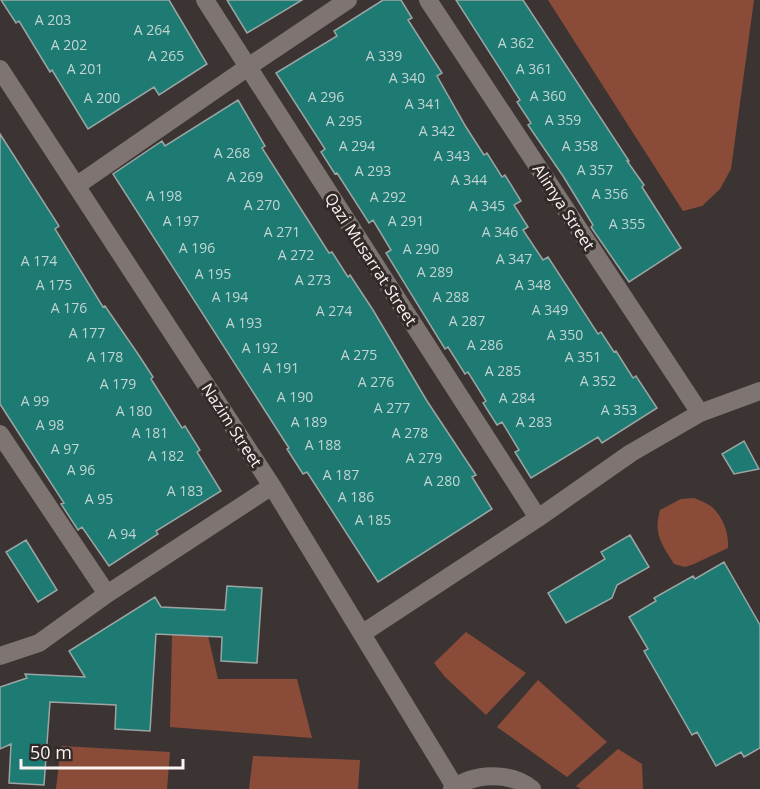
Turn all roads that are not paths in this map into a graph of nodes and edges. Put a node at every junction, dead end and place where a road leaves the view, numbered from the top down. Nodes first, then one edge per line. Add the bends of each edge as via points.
1 (205, 0) edge
2 (348, 0) edge
3 (428, 0) edge
4 (248, 67) junction
5 (0, 69) edge
6 (76, 186) junction
7 (760, 391) edge
8 (700, 413) junction
9 (0, 434) edge
10 (272, 486) junction
11 (538, 518) junction
12 (106, 594) junction
13 (363, 633) junction
14 (0, 656) edge
15 (454, 788) edge
16 (532, 789) edge

1 - 4 street, Qazi Musarrat Street
2 - 4 street
3 - 8 street, Alimya Street
4 - 6 street
4 - 11 street, Qazi Musarrat Street
5 - 6 street, Nazim Street
6 - 10 street, Nazim Street
7 - 8 street
8 - 11 street via 631,453
9 - 12 street
10 - 12 street
10 - 13 street, Nazim Street
11 - 13 street
12 - 14 street via 39,643
13 - 15 street, Nazim Street
15 - 16 street via 478,777 505,776

